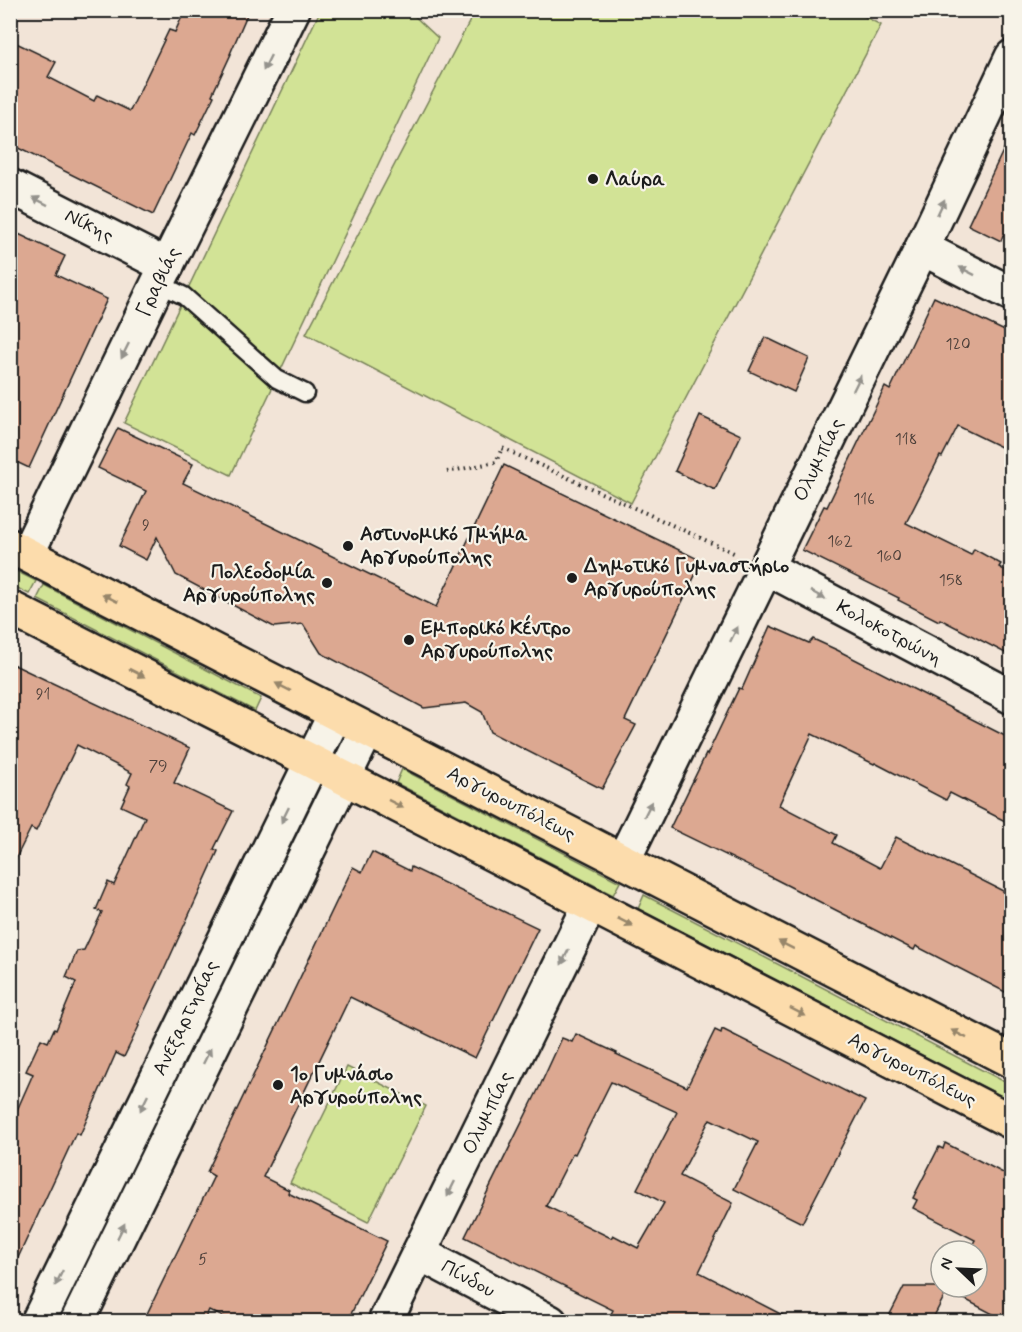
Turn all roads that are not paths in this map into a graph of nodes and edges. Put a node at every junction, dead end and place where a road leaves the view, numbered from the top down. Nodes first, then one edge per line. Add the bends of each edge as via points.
1 (293, 10) edge
2 (1011, 57) edge
3 (10, 186) edge
4 (922, 248) junction
5 (162, 274) junction
6 (1011, 294) edge
7 (305, 393) dead end
8 (19, 550) edge
9 (767, 568) junction
10 (10, 608) edge
11 (1011, 697) edge
12 (335, 714) junction
13 (367, 730) junction
14 (311, 762) junction
15 (343, 778) junction
16 (622, 861) junction
17 (590, 904) junction
18 (1011, 1061) edge
19 (1011, 1122) edge
20 (419, 1253) junction
21 (38, 1322) edge
22 (77, 1322) edge
23 (386, 1322) edge
24 (550, 1322) edge

1 -> 5 street, Γραβιάς
4 -> 2 street, Ολυμπίας
5 -> 3 street, Νίκης
6 -> 4 street
9 -> 4 street, Ολυμπίας
5 - 7 lane via 277,379
5 -> 8 street, Γραβιάς
12 -> 8 main road, Αργυρουπόλεως
9 -> 11 street, Κολοκοτρώνη
16 -> 9 street, Ολυμπίας
10 -> 14 main road, Αργυρουπόλεως
12 - 13 main road, Αργυρουπόλεως
12 - 14 street, Ανεξαρτησίας
13 - 15 street, Ανεξαρτησίας
13 - 16 main road, Αργυρουπόλεως
14 - 15 main road, Αργυρουπόλεως
14 -> 21 street, Ανεξαρτησίας
15 -> 17 main road, Αργυρουπόλεως
22 -> 15 street, Ανεξαρτησίας
18 -> 16 main road, Αργυρουπόλεως
17 -> 19 main road, Αργυρουπόλεως
17 -> 20 street, Ολυμπίας
20 - 23 street, Ολυμπίας
20 - 24 street, Πίνδου

